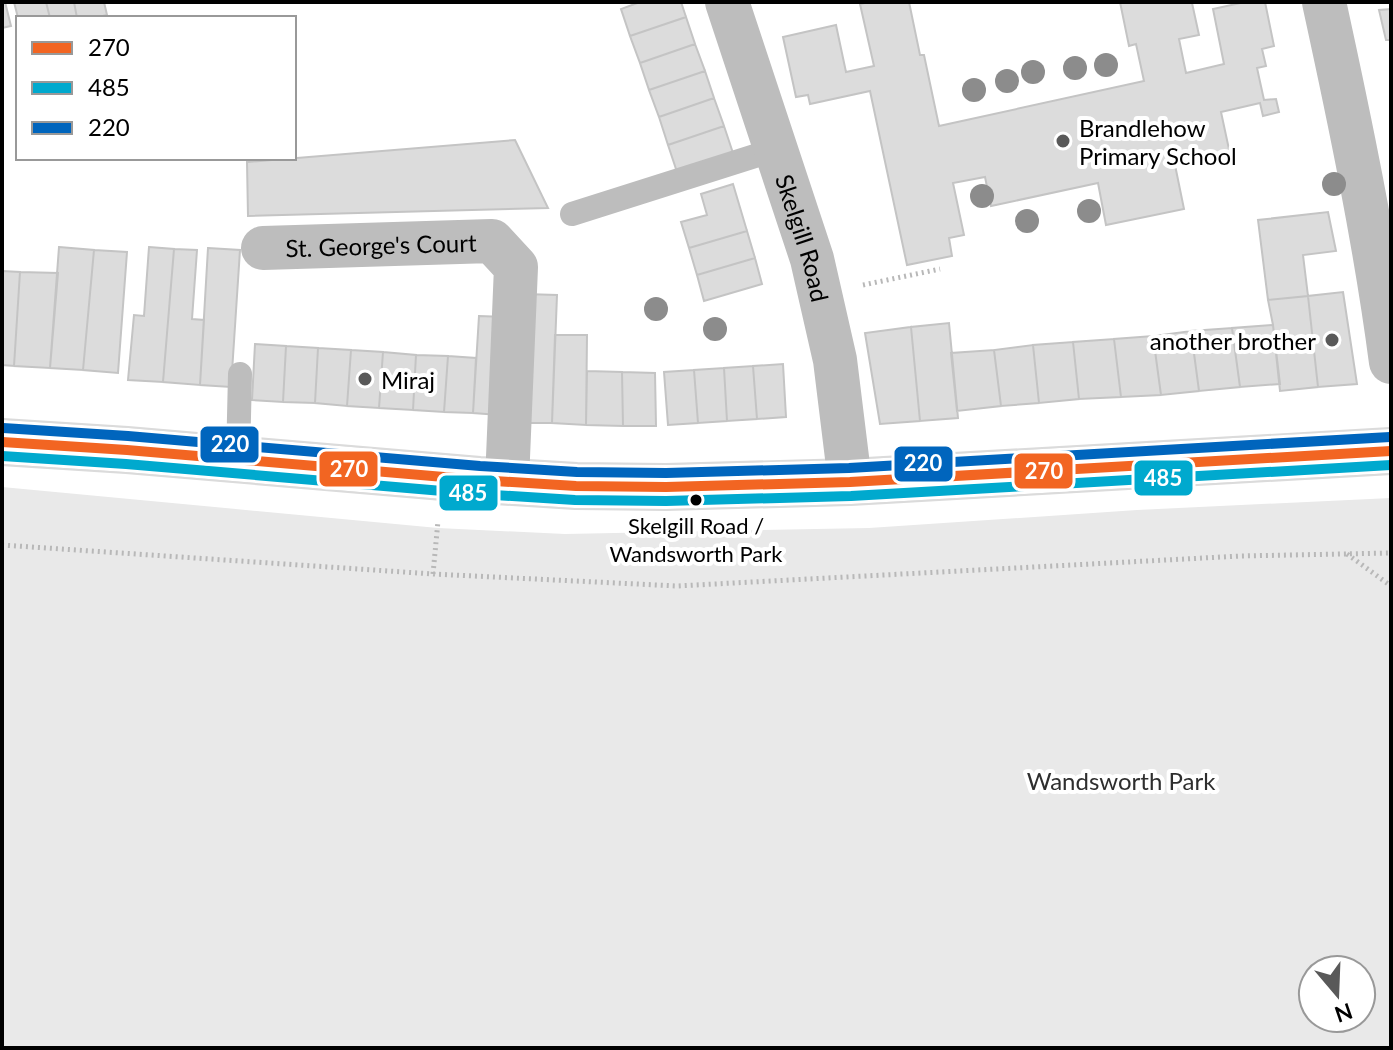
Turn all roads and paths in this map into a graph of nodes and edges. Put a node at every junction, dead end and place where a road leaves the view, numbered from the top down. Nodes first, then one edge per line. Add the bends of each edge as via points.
1 (727, 2) edge
2 (1324, 2) edge
3 (777, 149) junction
4 (572, 214) dead end
5 (263, 248) dead end
6 (940, 269) dead end
7 (820, 293) junction
8 (1391, 362) edge
9 (240, 374) dead end
10 (2, 442) edge
11 (1391, 451) edge
12 (238, 459) junction
13 (507, 481) junction
14 (850, 482) junction
15 (438, 521) dead end
16 (2, 545) edge
17 (1346, 553) junction
18 (1391, 553) edge
19 (433, 574) junction
20 (1391, 586) edge

1 - 3 main road, Skelgill Road
2 - 8 main road via 1354,137
3 - 4 lane
3 - 7 main road, Skelgill Road
5 - 13 main road, St. George's Court via 492,241 516,267
6 - 7 path
7 - 14 main road, Skelgill Road via 835,360
9 - 12 lane
10 - 12 main road
11 - 14 main road
12 - 13 main road
13 - 14 main road via 666,487
15 - 19 path
16 - 19 path
17 - 18 path
17 - 19 path via 677,586
17 - 20 path

